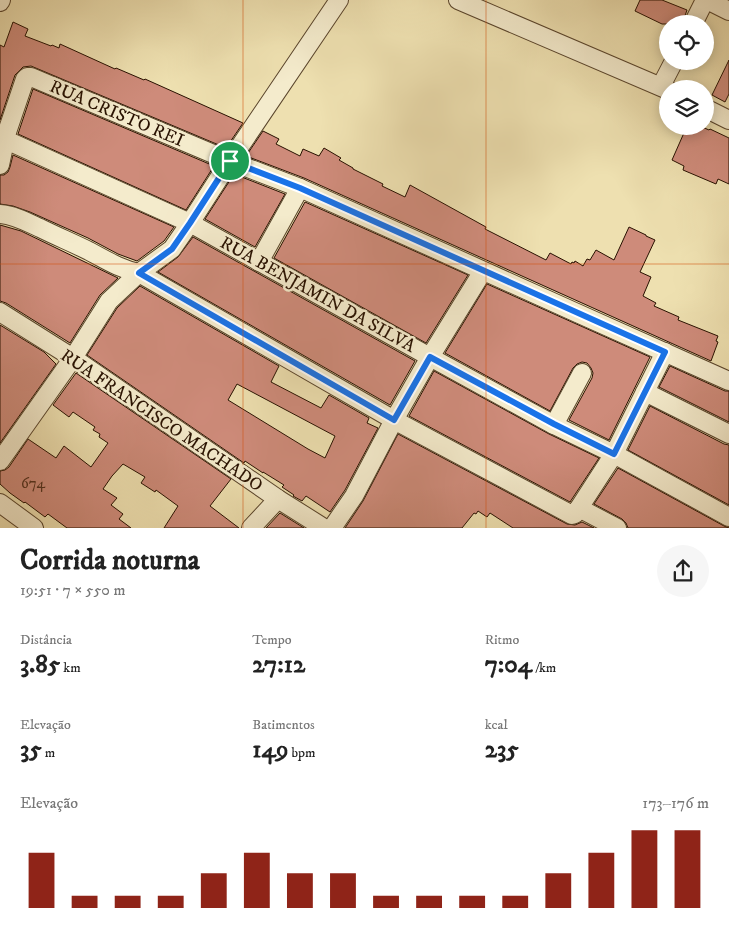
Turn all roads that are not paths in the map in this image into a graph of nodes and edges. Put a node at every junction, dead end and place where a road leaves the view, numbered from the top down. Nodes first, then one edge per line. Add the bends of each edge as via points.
1 (339, 0) edge
2 (458, 0) edge
3 (706, 0) edge
4 (729, 11) edge
5 (698, 15) edge
6 (659, 86) edge
7 (714, 112) edge
8 (729, 120) edge
9 (6, 140) junction
10 (230, 161) junction
11 (0, 165) edge
12 (300, 188) junction
13 (0, 214) edge
14 (190, 223) junction
15 (259, 262) junction
16 (483, 271) junction
17 (139, 273) junction
18 (0, 312) edge
19 (665, 352) junction
20 (430, 357) junction
21 (73, 358) junction
22 (582, 374) dead end
23 (729, 381) edge
24 (645, 392) junction
25 (394, 420) junction
26 (554, 424) junction
27 (729, 434) edge
28 (614, 454) junction
29 (0, 461) edge
30 (278, 499) junction
31 (0, 503) edge
32 (575, 512) junction
33 (729, 517) edge
34 (34, 528) edge
35 (251, 528) edge
36 (324, 528) edge
37 (332, 528) edge
38 (617, 528) edge

1 - 10 street
2 - 6 street
3 - 4 street
3 - 5 street
7 - 8 street
9 - 10 street, RUA CRISTO REI via 25,79 32,77
9 - 11 street
9 - 14 street, RUA BENJAMIN DA SILVA
10 - 12 street, RUA CRISTO REI
10 - 14 street
12 - 15 street
12 - 16 street, RUA CRISTO REI
13 - 17 street via 22,220 116,266
14 - 15 street, RUA BENJAMIN DA SILVA
14 - 17 street via 172,249
15 - 20 street, RUA BENJAMIN DA SILVA
16 - 19 street, RUA CRISTO REI
16 - 20 street
17 - 21 street via 109,301
17 - 25 street
18 - 21 street, RUA FRANCISCO MACHADO
19 - 23 street, RUA CRISTO REI
19 - 24 street
20 - 25 street
20 - 26 street, RUA BENJAMIN DA SILVA
21 - 29 street
21 - 30 street, RUA FRANCISCO MACHADO
22 - 26 street
24 - 27 street
24 - 28 street
25 - 32 street
25 - 37 street via 354,496
26 - 28 street, RUA BENJAMIN DA SILVA
28 - 32 street
28 - 33 street, RUA BENJAMIN DA SILVA
30 - 35 street
30 - 36 street, RUA FRANCISCO MACHADO
31 - 34 street
32 - 38 street

